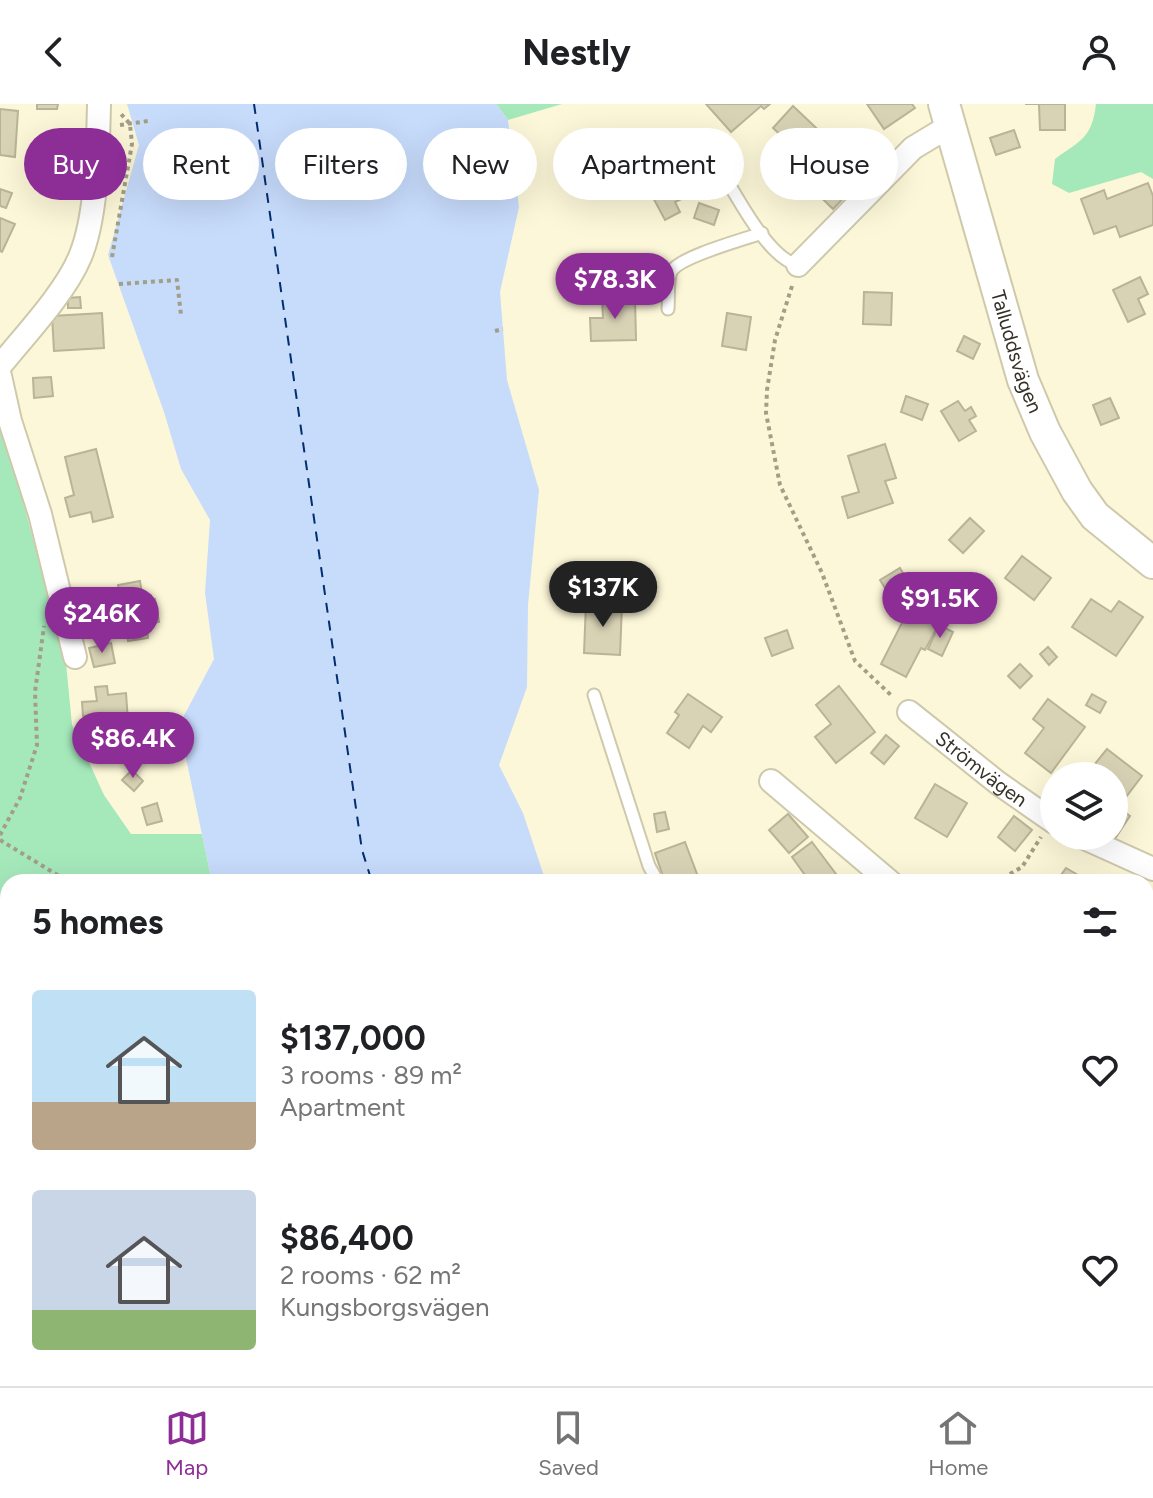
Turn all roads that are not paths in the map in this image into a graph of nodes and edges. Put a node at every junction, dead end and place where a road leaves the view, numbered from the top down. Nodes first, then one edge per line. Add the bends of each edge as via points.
1 (99, 104) edge
2 (948, 114) edge
3 (740, 200) edge
4 (762, 233) junction
5 (798, 265) joint
6 (668, 309) dead end
7 (0, 366) edge
8 (0, 376) edge
9 (1153, 563) edge
10 (75, 657) dead end
11 (594, 695) dead end
12 (909, 712) road end
13 (771, 781) dead end
14 (1040, 813) edge
15 (1111, 850) edge
16 (1153, 869) edge
17 (654, 874) edge
18 (881, 874) edge

1 - 7 street via 96,180 80,256
2 - 5 street
2 - 9 street, Talluddsvägen via 1023,380 1045,432 1095,516
3 - 4 lane
4 - 5 lane via 777,253
4 - 6 lane via 674,268
8 - 10 street
11 - 17 lane
12 - 14 street, Strömvägen
13 - 18 street
15 - 16 street

